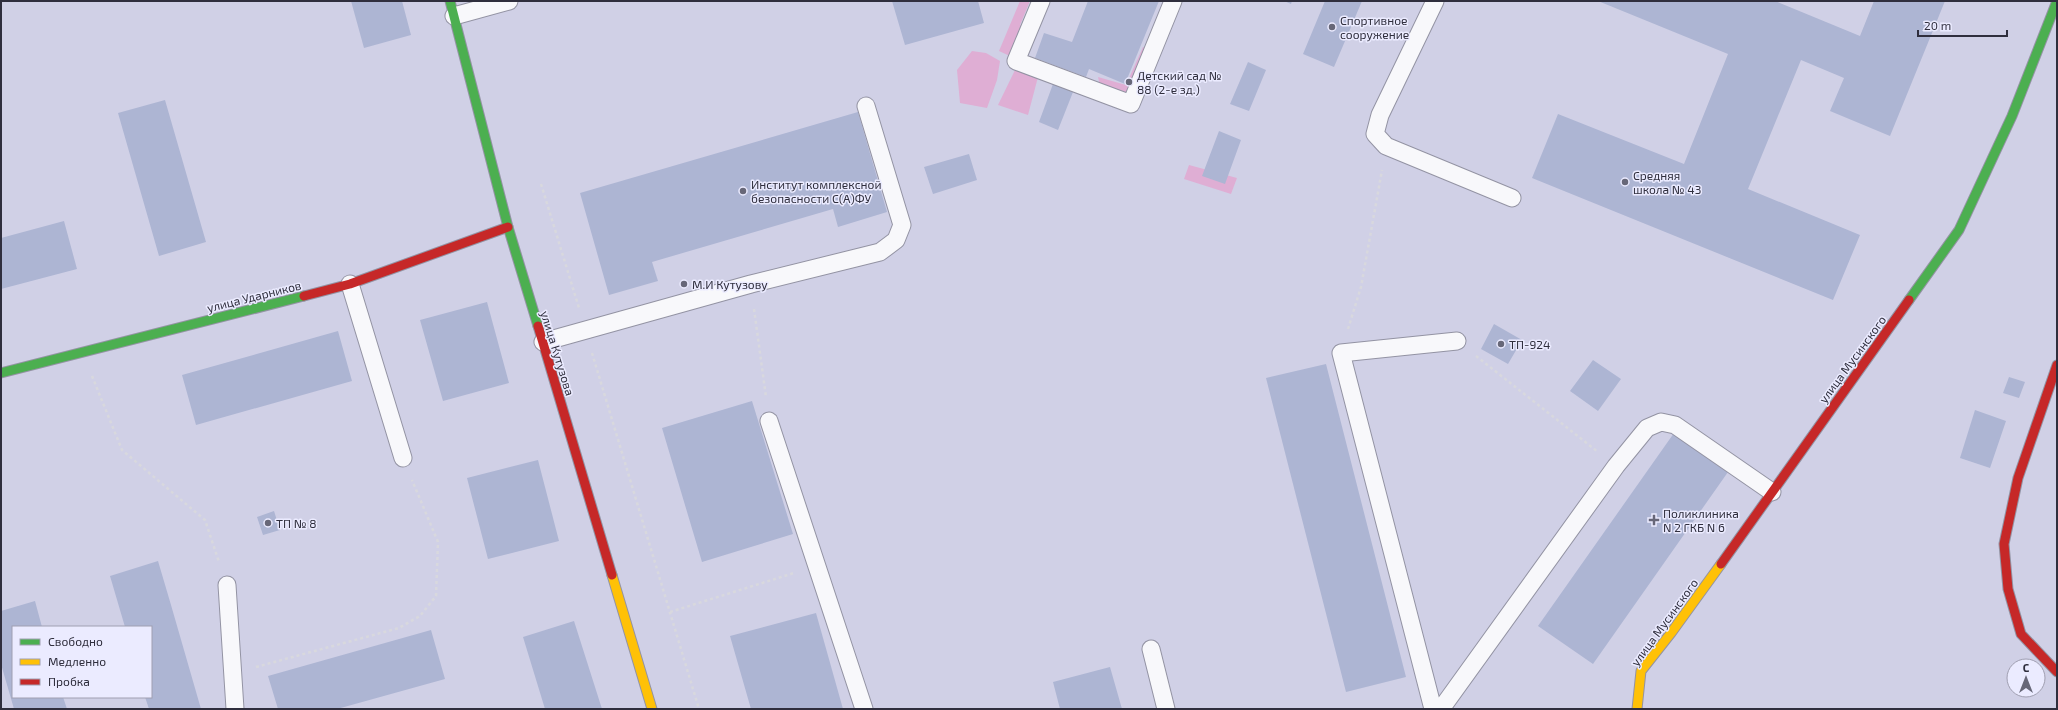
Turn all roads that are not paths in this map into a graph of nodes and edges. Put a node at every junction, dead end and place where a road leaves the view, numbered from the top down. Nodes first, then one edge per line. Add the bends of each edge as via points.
1 (509, 1) edge
2 (1041, 1) edge
3 (1173, 1) edge
4 (1435, 1) edge
5 (2057, 2) edge
6 (452, 9) edge
7 (866, 106) dead end
8 (1512, 198) dead end
9 (508, 227) junction
10 (350, 284) junction
11 (1457, 341) road end
12 (543, 342) junction
13 (2057, 365) edge
14 (1, 373) edge
15 (769, 421) road end
16 (403, 458) road end
17 (1772, 492) junction
18 (227, 585) road end
19 (1150, 649) dead end
20 (2057, 672) edge
21 (235, 709) edge
22 (652, 709) edge
23 (864, 709) edge
24 (1166, 709) edge
25 (1433, 709) edge
26 (1441, 709) edge
27 (1637, 709) edge

1 - 6 lane
2 - 3 lane via 1016,61 1131,104
4 - 8 lane via 1380,115 1375,134 1386,146
5 - 17 street, улица Мусинского via 2012,116 1959,230
6 - 9 street, улица Кутузова
7 - 12 lane via 902,225 896,240 880,252 751,284
9 - 10 street, улица Ударников
9 - 12 street, улица Кутузова
10 - 14 street, улица Ударников
10 - 16 lane
11 - 25 lane via 1341,353
12 - 22 street, улица Кутузова
13 - 20 street via 2018,478 2004,544 2008,589 2021,634
15 - 23 lane
17 - 26 lane via 1675,426 1661,422 1647,428 1616,466
17 - 27 street, улица Мусинского via 1641,671
18 - 21 lane
19 - 24 lane

